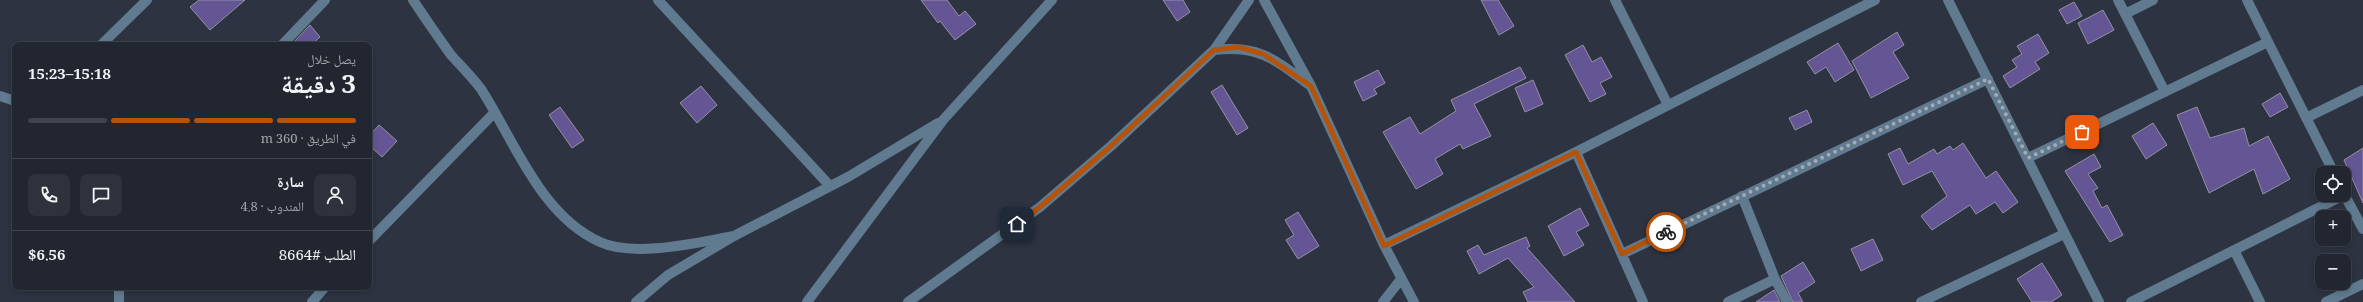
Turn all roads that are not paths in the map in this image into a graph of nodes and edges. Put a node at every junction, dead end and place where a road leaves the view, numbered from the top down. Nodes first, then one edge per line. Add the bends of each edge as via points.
1 (147, 0) edge
2 (325, 0) edge
3 (413, 0) edge
4 (658, 0) edge
5 (1249, 0) edge
6 (1615, 0) edge
7 (1875, 0) edge
8 (1948, 0) edge
9 (2118, 0) edge
10 (2153, 0) edge
11 (2247, 0) edge
12 (1051, 1) edge
13 (1266, 1) edge
14 (2125, 14) junction
15 (104, 42) edge
16 (285, 42) edge
17 (2268, 42) junction
18 (1214, 50) junction
19 (1988, 79) junction
20 (1311, 86) junction
21 (2363, 90) edge
22 (2165, 92) junction
23 (0, 96) edge
24 (12, 100) edge
25 (1668, 105) junction
26 (494, 113) junction
27 (2306, 118) junction
28 (943, 120) junction
29 (1576, 152) junction
30 (2028, 158) junction
31 (2330, 166) edge
32 (830, 186) junction
33 (1742, 196) junction
34 (2330, 202) edge
35 (2348, 202) edge
36 (2363, 229) edge
37 (2064, 234) junction
38 (734, 236) junction
39 (372, 238) edge
40 (1384, 246) junction
41 (2234, 250) junction
42 (1622, 254) junction
43 (1401, 279) junction
44 (1775, 279) junction
45 (2363, 284) edge
46 (120, 290) edge
47 (322, 290) edge
48 (120, 302) edge
49 (312, 302) edge
50 (636, 302) edge
51 (807, 302) edge
52 (908, 302) edge
53 (1383, 302) edge
54 (1414, 302) edge
55 (1643, 302) edge
56 (1728, 302) edge
57 (1787, 302) edge
58 (1921, 302) edge
59 (2099, 302) edge
60 (2131, 302) edge
61 (2260, 302) edge
62 (2326, 302) edge

1 - 15 street
2 - 16 street
3 - 26 street via 451,54 480,89
4 - 32 street
5 - 18 street
6 - 25 street
7 - 25 street
8 - 19 street
9 - 14 street
10 - 14 street
11 - 17 street
12 - 28 street
13 - 20 street
14 - 22 street
17 - 22 street
17 - 27 street
18 - 20 street via 1238,47 1263,54
18 - 52 street via 1111,146 1040,207
19 - 30 street
19 - 33 street
20 - 40 street
21 - 27 street
22 - 30 street
23 - 24 street
25 - 29 street
26 - 38 street via 539,187 571,223 600,242 617,247 674,247
26 - 39 street
27 - 31 street
28 - 32 street
28 - 51 street
29 - 40 street
29 - 42 street
30 - 37 street
32 - 38 street
33 - 42 street
33 - 44 street
34 - 41 street
35 - 36 street
37 - 58 street
37 - 59 street
38 - 50 street via 668,275
40 - 43 street
41 - 60 street
41 - 61 street
42 - 55 street
43 - 53 street
43 - 54 street
44 - 56 street
44 - 57 street
45 - 62 street
46 - 48 street
47 - 49 street

